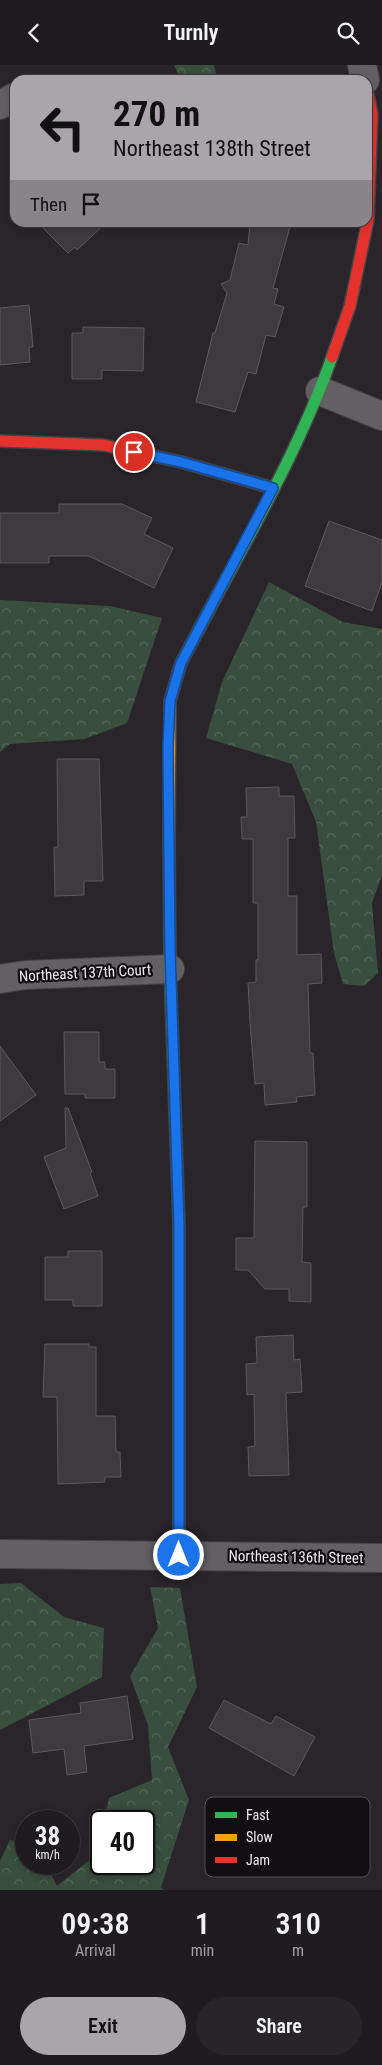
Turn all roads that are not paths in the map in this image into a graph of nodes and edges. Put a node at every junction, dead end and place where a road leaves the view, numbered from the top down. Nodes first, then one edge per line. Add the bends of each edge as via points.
1 (374, 107) edge
2 (372, 145) edge
3 (367, 227) edge
4 (320, 391) junction
5 (382, 416) edge
6 (0, 441) edge
7 (273, 488) junction
8 (170, 969) junction
9 (0, 979) edge
10 (0, 1554) edge
11 (179, 1555) junction
12 (382, 1558) edge

1 - 2 street
3 - 4 street via 350,306
4 - 5 street
4 - 7 street
6 - 7 street via 103,445 181,462
7 - 8 street via 181,663 170,701
8 - 9 street, Northeast 137th Court
8 - 11 street via 179,1227
10 - 11 street, Northeast 136th Street
11 - 12 street, Northeast 136th Street

